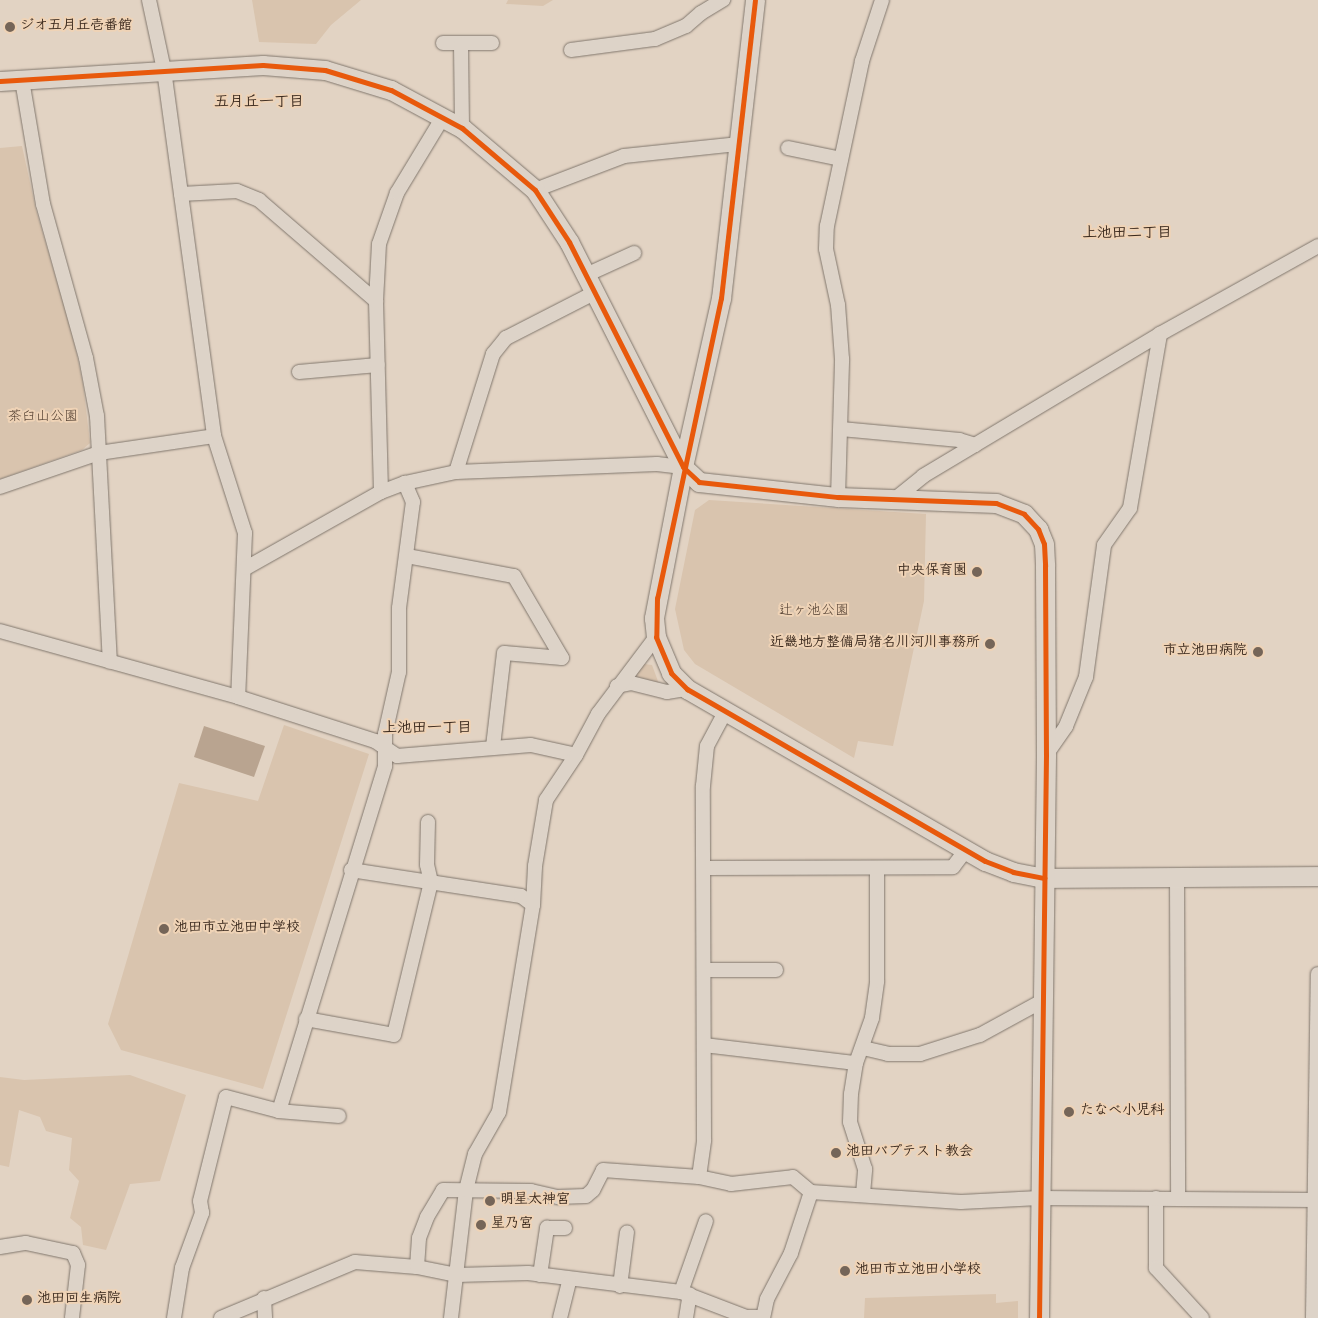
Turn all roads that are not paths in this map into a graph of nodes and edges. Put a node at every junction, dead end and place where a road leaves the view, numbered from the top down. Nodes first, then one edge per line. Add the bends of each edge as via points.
1 (149, 0) edge
2 (723, 0) edge
3 (755, 0) edge
4 (882, 0) edge
5 (443, 43) dead end
6 (461, 44) junction
7 (492, 44) dead end
8 (571, 50) dead end
9 (164, 70) junction
10 (22, 80) junction
11 (0, 81) edge
12 (443, 117) junction
13 (462, 128) junction
14 (739, 144) junction
15 (788, 148) dead end
16 (842, 159) junction
17 (535, 190) junction
18 (181, 194) junction
19 (1318, 246) edge
20 (634, 253) dead end
21 (586, 275) junction
22 (594, 293) junction
23 (376, 301) junction
24 (1160, 334) junction
25 (378, 365) junction
26 (299, 372) dead end
27 (841, 428) junction
28 (214, 436) junction
29 (975, 445) junction
30 (99, 453) junction
31 (683, 467) junction
32 (456, 472) junction
33 (405, 483) junction
34 (0, 487) edge
35 (381, 492) junction
36 (838, 497) junction
37 (895, 500) junction
38 (407, 556) junction
39 (246, 568) junction
40 (0, 631) edge
41 (656, 637) junction
42 (110, 662) junction
43 (617, 686) junction
44 (686, 689) junction
45 (238, 697) junction
46 (726, 711) junction
47 (493, 747) junction
48 (384, 750) junction
49 (1046, 755) junction
50 (576, 756) junction
51 (428, 822) dead end
52 (966, 850) junction
53 (704, 868) junction
54 (878, 868) junction
55 (351, 870) junction
56 (1177, 876) junction
57 (1318, 876) edge
58 (1044, 878) junction
59 (431, 882) junction
60 (533, 905) junction
61 (704, 970) junction
62 (776, 970) dead end
63 (1318, 974) edge
64 (1318, 982) edge
65 (1042, 1001) junction
66 (306, 1019) junction
67 (704, 1045) junction
68 (863, 1048) junction
69 (856, 1063) junction
70 (279, 1110) junction
71 (339, 1116) dead end
72 (699, 1177) junction
73 (466, 1190) junction
74 (811, 1192) junction
75 (864, 1194) junction
76 (1039, 1198) junction
77 (1156, 1198) junction
78 (1178, 1198) junction
79 (1316, 1200) edge
80 (706, 1221) dead end
81 (565, 1228) dead end
82 (627, 1232) dead end
83 (0, 1247) edge
84 (417, 1267) junction
85 (540, 1274) junction
86 (457, 1275) junction
87 (569, 1280) junction
88 (620, 1286) junction
89 (686, 1293) junction
90 (264, 1298) junction
91 (745, 1317) edge
92 (72, 1318) edge
93 (174, 1318) edge
94 (221, 1318) edge
95 (265, 1318) edge
96 (451, 1318) edge
97 (560, 1318) edge
98 (686, 1318) edge
99 (763, 1318) edge
100 (1039, 1318) edge
101 (1202, 1318) edge
102 (1313, 1318) edge

1 - 9 street
2 - 8 street via 686,26 656,39
3 - 14 street
4 - 16 street via 862,61
5 - 6 street
6 - 7 street
6 - 13 street
9 - 10 street
9 - 12 street via 263,65 325,70 391,90
9 - 18 street
10 - 11 street
10 - 30 street via 43,204 86,358 97,416
12 - 13 street
12 - 23 street via 397,193 379,244
13 - 17 street
14 - 17 street via 624,156
14 - 31 street via 721,298
15 - 16 street
16 - 27 street via 826,249 838,306 842,359
17 - 21 street
18 - 23 street via 237,191 259,200
18 - 28 street
19 - 24 street
20 - 21 street
21 - 22 street
22 - 31 street
22 - 32 street via 506,338 493,354
23 - 25 street
24 - 29 street
24 - 49 street via 1130,508 1104,544 1086,677 1066,726
25 - 26 street
25 - 35 street
27 - 29 street via 959,440
27 - 36 street
28 - 30 street
28 - 39 street via 246,533
29 - 37 street via 923,476
30 - 34 street
30 - 42 street
31 - 32 street via 657,464
31 - 36 street via 700,482
31 - 41 street via 657,598
32 - 33 street
33 - 35 street
33 - 38 street via 413,502
35 - 39 street
36 - 37 street
37 - 49 street via 996,502 1024,514 1038,529 1044,544 1045,566
38 - 47 street via 514,576 562,658 504,653
38 - 48 street via 399,608 399,672
39 - 45 street
40 - 42 street
41 - 43 street
41 - 44 street via 671,673
42 - 45 street
43 - 44 street via 631,683 668,692
43 - 50 street
44 - 46 street
45 - 48 street via 375,741
46 - 52 street
46 - 53 street via 707,746 703,786
47 - 48 street via 397,756
47 - 50 street via 531,745
48 - 55 street via 385,766
49 - 58 street
50 - 60 street via 546,800 535,866
51 - 59 street via 427,865
52 - 54 street via 952,867
52 - 58 street via 1013,872
53 - 54 street
53 - 61 street
54 - 68 street via 878,981
55 - 59 street
55 - 66 street
56 - 57 street
56 - 58 street
56 - 78 street
58 - 65 street
59 - 60 street via 521,896
59 - 66 street via 394,1035
60 - 73 street via 499,1112 475,1154
61 - 62 street
61 - 67 street
63 - 64 street
64 - 79 street
65 - 68 street via 980,1035 920,1054 888,1054
65 - 76 street
66 - 70 street
67 - 69 street
67 - 72 street via 704,1140
68 - 69 street
69 - 75 street via 850,1122 865,1169
70 - 71 street
70 - 93 street via 226,1097 200,1201 202,1212 182,1268
72 - 73 street via 603,1170 594,1190 586,1196
72 - 74 street via 731,1184 793,1177
73 - 84 street via 443,1190 419,1238
73 - 86 street
74 - 75 street
74 - 99 street via 791,1253 767,1299
75 - 76 street via 961,1202
76 - 77 street
76 - 100 street
77 - 78 street
77 - 101 street via 1156,1268
78 - 79 street
79 - 102 street
80 - 89 street
81 - 85 street via 547,1228
82 - 88 street
83 - 92 street via 26,1243 73,1253 78,1264
84 - 86 street
84 - 90 street via 355,1262
85 - 86 street
85 - 87 street
86 - 96 street
87 - 88 street
87 - 97 street
88 - 89 street
89 - 91 street
89 - 98 street
90 - 94 street
90 - 95 street
91 - 99 street

